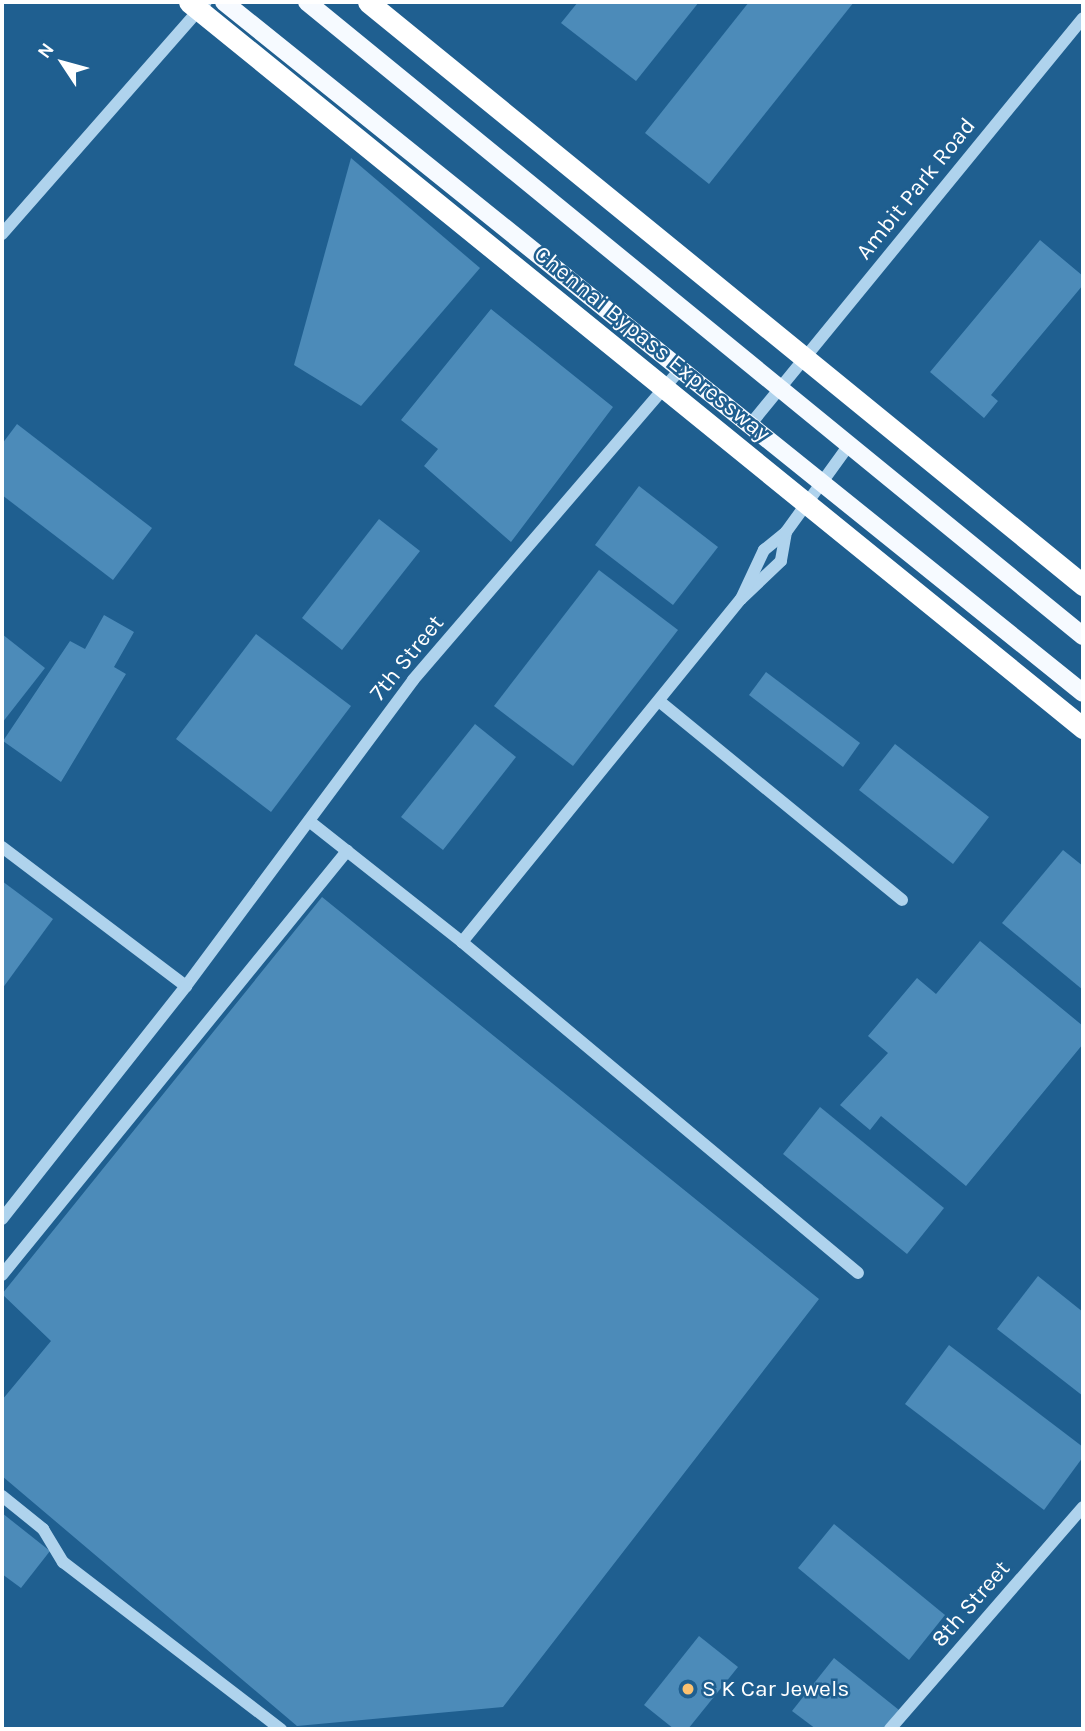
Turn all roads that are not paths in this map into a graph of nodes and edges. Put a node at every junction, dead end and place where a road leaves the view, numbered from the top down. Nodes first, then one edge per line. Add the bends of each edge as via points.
1 (189, 2) edge
2 (206, 2) edge
3 (223, 2) edge
4 (307, 2) edge
5 (368, 2) edge
6 (1083, 18) edge
7 (2, 234) edge
8 (679, 371) junction
9 (782, 386) junction
10 (749, 426) junction
11 (849, 445) junction
12 (823, 481) junction
13 (786, 531) junction
14 (1083, 585) edge
15 (741, 599) junction
16 (1083, 636) edge
17 (1083, 693) edge
18 (659, 701) junction
19 (1083, 727) edge
20 (309, 821) junction
21 (2, 847) edge
22 (347, 850) junction
23 (902, 900) dead end
24 (462, 942) junction
25 (186, 986) junction
26 (2, 1219) edge
27 (858, 1273) dead end
28 (2, 1275) edge
29 (2, 1496) edge
30 (1083, 1507) edge
31 (281, 1729) edge
32 (890, 1729) edge

1 - 19 highway, Chennai Bypass Expressway, bridge
2 - 7 street
3 - 8 main road
4 - 9 main road
5 - 14 highway, bridge
6 - 9 street, Ambit Park Road
8 - 10 main road
8 - 20 street, 7th Street via 413,680
9 - 10 street, Ambit Park Road
9 - 11 main road
10 - 12 main road
11 - 12 street
11 - 16 main road
12 - 13 street
12 - 17 main road
13 - 15 street via 764,550
13 - 15 street via 781,561
15 - 18 street
18 - 23 street
18 - 24 street
20 - 22 street
20 - 25 street, 7th Street
21 - 25 street
22 - 24 street
22 - 28 street
24 - 27 street
25 - 26 street, 7th Street
29 - 31 street via 43,1529 63,1562
30 - 32 street, 8th Street

